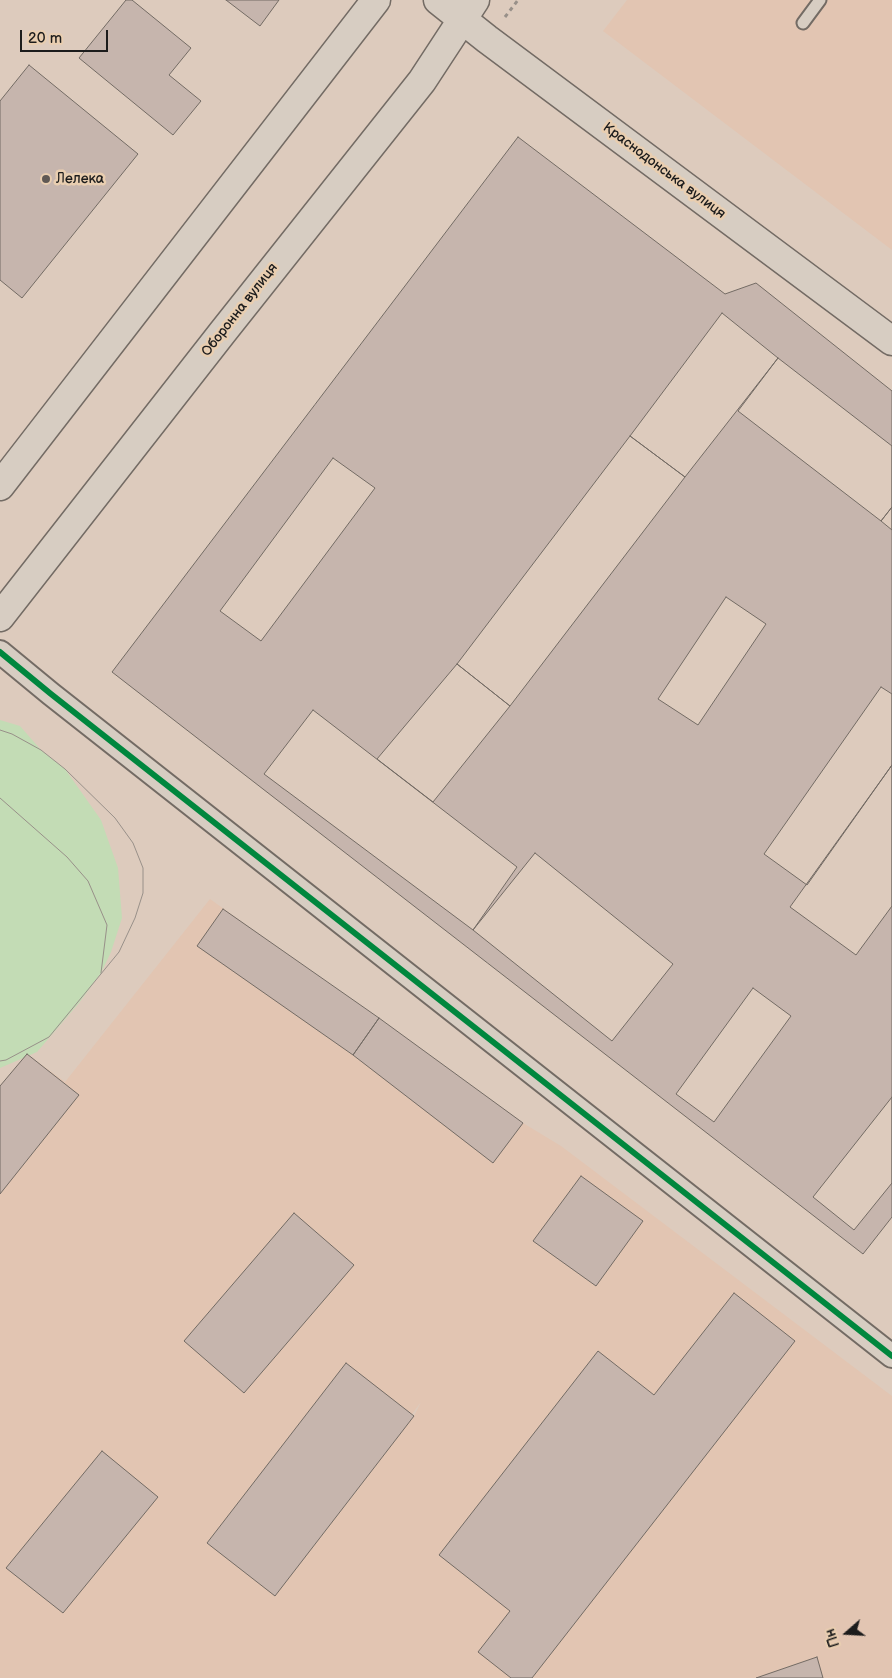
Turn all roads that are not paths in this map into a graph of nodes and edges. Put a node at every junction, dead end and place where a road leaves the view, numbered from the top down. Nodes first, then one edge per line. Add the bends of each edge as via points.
1 (376, 0) edge
2 (438, 0) edge
3 (820, 0) edge
4 (469, 10) edge
5 (803, 23) dead end
6 (892, 341) edge
7 (0, 486) edge
8 (0, 617) edge
9 (0, 652) edge
10 (892, 1356) edge

1 - 7 main road
2 - 4 main road, Краснодонська вулиця
3 - 5 lane
4 - 6 main road, Краснодонська вулиця
4 - 8 main road, Оборонна вулиця via 422,81
9 - 10 street

